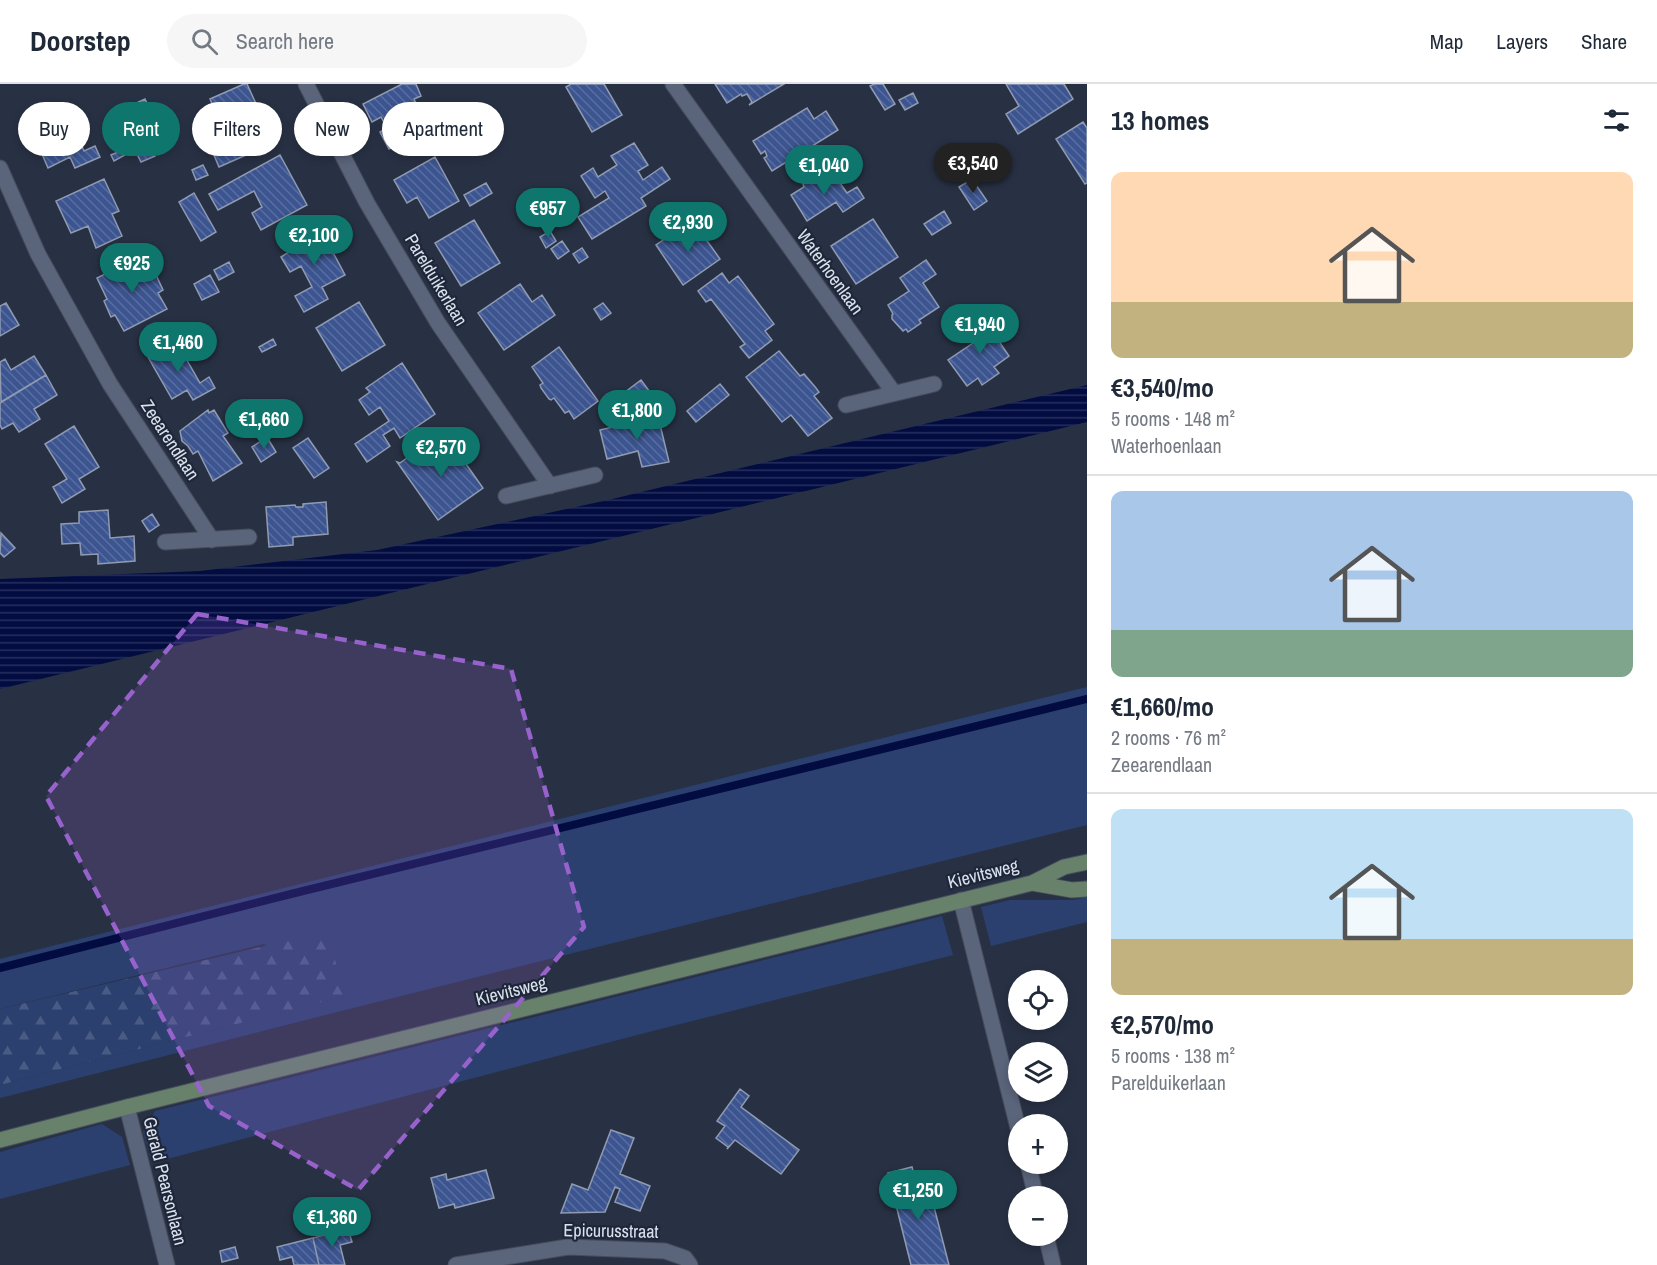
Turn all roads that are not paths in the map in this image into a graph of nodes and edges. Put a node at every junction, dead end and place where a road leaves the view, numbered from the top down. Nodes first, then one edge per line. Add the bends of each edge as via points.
1 (306, 84) edge
2 (673, 84) edge
3 (0, 168) edge
4 (934, 384) dead end
5 (894, 393) junction
6 (846, 405) dead end
7 (595, 475) dead end
8 (550, 486) junction
9 (506, 496) dead end
10 (249, 537) dead end
11 (212, 540) junction
12 (165, 542) dead end
13 (1087, 862) edge
14 (1032, 882) junction
15 (1087, 889) edge
16 (961, 900) junction
17 (127, 1107) junction
18 (1014, 1114) edge
19 (0, 1140) edge
20 (1048, 1246) edge
21 (166, 1265) edge
22 (456, 1265) edge
23 (690, 1265) edge
24 (1053, 1265) edge

1 - 8 street, Parelduikerlaan via 367,204 438,323
2 - 5 street, Waterhoenlaan
3 - 11 street, Zeearendlaan via 38,254 110,384
4 - 5 street
5 - 6 street
7 - 8 street
8 - 9 street
10 - 11 street
11 - 12 street
13 - 14 street, Kievitsweg
14 - 15 street, Kievitsweg
14 - 16 street, Kievitsweg
16 - 17 street, Kievitsweg
16 - 18 street
17 - 19 street, Kievitsweg
17 - 21 street, Gerald Pearsonlaan
20 - 24 street
22 - 23 street, Epicurusstraat via 568,1247 665,1251 685,1258

